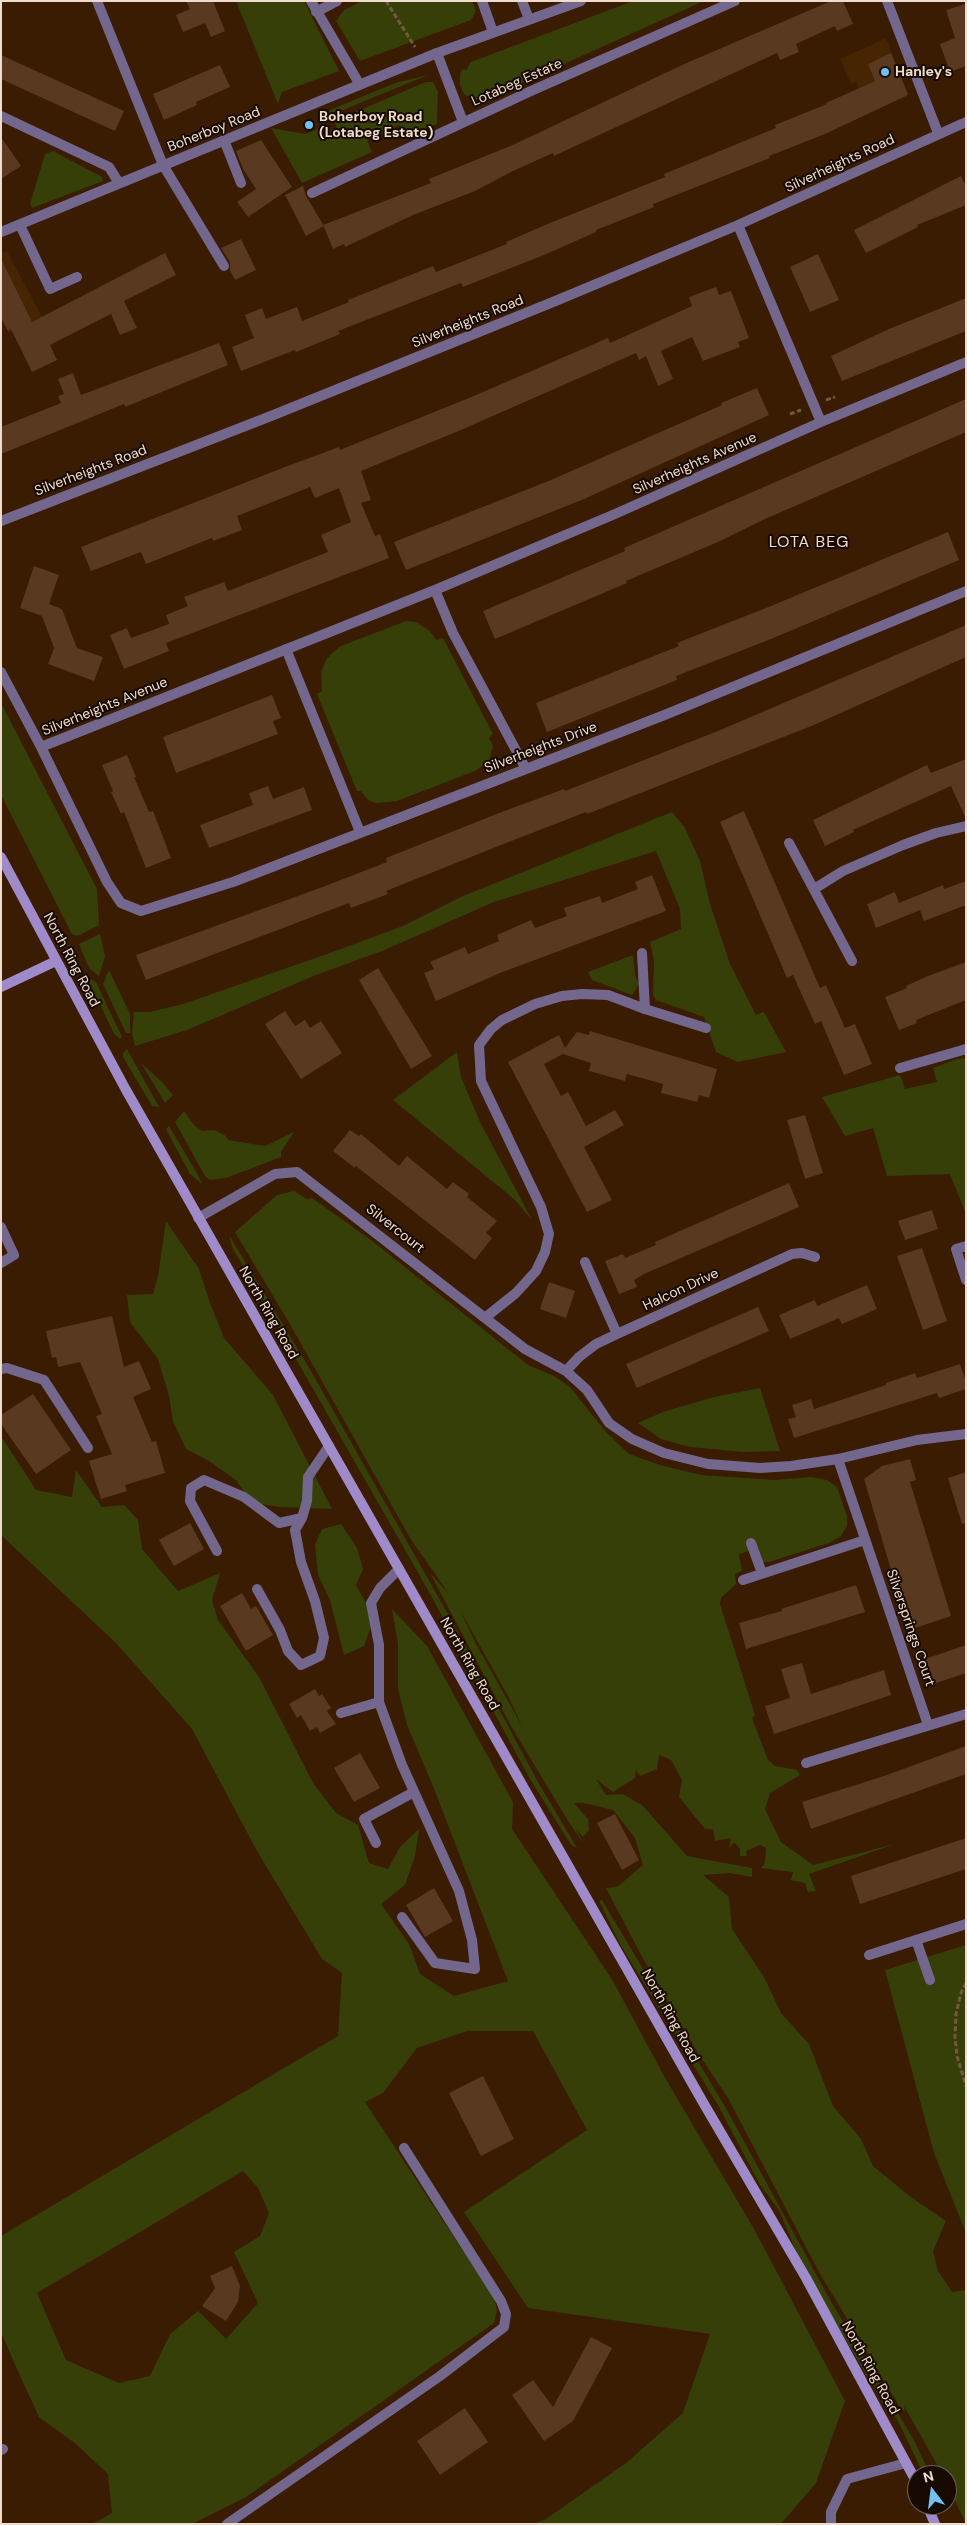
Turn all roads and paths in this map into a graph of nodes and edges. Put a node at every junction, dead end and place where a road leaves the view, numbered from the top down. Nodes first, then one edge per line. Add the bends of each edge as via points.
1 (97, 1) edge
2 (311, 1) edge
3 (337, 1) edge
4 (386, 1) edge
5 (482, 1) edge
6 (522, 1) edge
7 (581, 1) edge
8 (736, 1) edge
9 (887, 1) edge
10 (316, 12) junction
11 (529, 19) junction
12 (493, 32) junction
13 (415, 47) dead end
14 (437, 53) junction
15 (360, 85) junction
16 (1, 116) edge
17 (463, 122) junction
18 (966, 122) edge
19 (938, 133) junction
20 (224, 140) junction
21 (163, 165) junction
22 (119, 183) junction
23 (241, 183) dead end
24 (312, 193) dead end
25 (20, 224) junction
26 (738, 225) junction
27 (1, 232) edge
28 (224, 266) dead end
29 (77, 277) dead end
30 (966, 362) edge
31 (821, 422) junction
32 (1, 521) edge
33 (435, 590) junction
34 (966, 591) edge
35 (286, 649) junction
36 (1, 672) edge
37 (41, 747) junction
38 (526, 769) junction
39 (966, 826) edge
40 (360, 832) junction
41 (789, 843) dead end
42 (1, 857) edge
43 (814, 889) junction
44 (121, 903) joint
45 (642, 954) dead end
46 (56, 960) junction
47 (852, 961) dead end
48 (1, 987) edge
49 (645, 1009) junction
50 (706, 1028) dead end
51 (966, 1049) edge
52 (900, 1068) dead end
53 (198, 1218) junction
54 (1, 1228) edge
55 (966, 1246) edge
56 (815, 1257) dead end
57 (1, 1262) edge
58 (585, 1262) dead end
59 (966, 1280) edge
60 (486, 1317) junction
61 (617, 1334) junction
62 (1, 1369) edge
63 (566, 1371) junction
64 (966, 1434) edge
65 (328, 1446) junction
66 (88, 1448) dead end
67 (838, 1458) junction
68 (302, 1518) junction
69 (865, 1540) junction
70 (751, 1543) dead end
71 (217, 1551) dead end
72 (399, 1569) junction
73 (762, 1573) junction
74 (743, 1580) dead end
75 (257, 1589) dead end
76 (379, 1702) junction
77 (341, 1713) dead end
78 (966, 1714) edge
79 (928, 1726) junction
80 (806, 1763) dead end
81 (414, 1792) junction
82 (376, 1843) dead end
83 (402, 1917) dead end
84 (966, 1924) edge
85 (916, 1940) junction
86 (869, 1955) dead end
87 (930, 1980) dead end
88 (966, 1983) edge
89 (966, 2086) edge
90 (404, 2148) dead end
91 (906, 2463) joint
92 (227, 2524) edge
93 (831, 2524) edge

1 - 21 street
2 - 10 street
3 - 10 street
4 - 13 path
5 - 12 street
6 - 11 street
7 - 11 street, Boherboy Road
8 - 17 street, Lotabeg Estate
9 - 19 street
10 - 15 street
11 - 12 street, Boherboy Road
12 - 14 street, Boherboy Road
14 - 15 street, Boherboy Road
14 - 17 street
15 - 20 street, Boherboy Road
16 - 22 street via 109,167
17 - 24 street, Lotabeg Estate
18 - 19 street, Silverheights Road
19 - 26 street, Silverheights Road
20 - 21 street, Boherboy Road
20 - 23 street
21 - 22 street, Boherboy Road
21 - 28 street
22 - 25 street, Boherboy Road
25 - 27 street, Boherboy Road
25 - 29 street via 50,288
26 - 31 street
26 - 32 street, Silverheights Road via 271,416
30 - 31 street, Silverheights Avenue
31 - 33 street, Silverheights Avenue
33 - 35 street, Silverheights Avenue
33 - 38 street via 453,633
34 - 38 street, Silverheights Drive
35 - 37 street, Silverheights Avenue
35 - 40 street
36 - 37 street
37 - 44 street, Silverheights Avenue via 107,882
38 - 40 street, Silverheights Drive
39 - 43 street via 903,845 843,871
40 - 44 street, Silverheights Drive via 233,882 141,911
41 - 43 street
42 - 46 main road, North Ring Road
43 - 47 street
45 - 49 street
46 - 48 main road
46 - 53 main road, North Ring Road
49 - 50 street
49 - 60 street via 608,995 562,996 535,1004 502,1020 479,1044 481,1081 541,1207 549,1234 536,1271 516,1293
51 - 52 street
53 - 60 street, Silvercourt via 275,1174 297,1172
53 - 65 main road, North Ring Road
54 - 57 street via 14,1255
55 - 59 street via 956,1249
56 - 61 street, Halcon Drive via 792,1254
58 - 61 street
60 - 63 street, Silvercourt via 525,1349
61 - 63 street, Halcon Drive via 590,1348
62 - 66 street via 44,1380
63 - 67 street via 587,1390 609,1423 632,1440 664,1453 708,1464 760,1468
64 - 67 street via 917,1440
65 - 68 street via 308,1476 307,1501
65 - 72 main road, North Ring Road
67 - 69 street, Silversprings Court
68 - 71 street via 278,1523 244,1497 204,1480 191,1488 190,1501
68 - 75 street via 295,1530 301,1562 324,1638 320,1656 301,1665 288,1651
69 - 73 street
69 - 79 street, Silversprings Court
70 - 73 street
72 - 76 street via 371,1602 379,1646
72 - 91 main road, North Ring Road via 806,2278
73 - 74 street
76 - 77 street
76 - 81 street
78 - 79 street
79 - 80 street
81 - 82 street via 364,1819
81 - 83 street via 459,1891 472,1940 475,1969 435,1963
84 - 85 street
85 - 86 street
85 - 87 street
88 - 89 path via 956,2014 955,2036
90 - 92 street via 500,2301 506,2314 504,2328
91 - 93 street via 847,2478 831,2512

